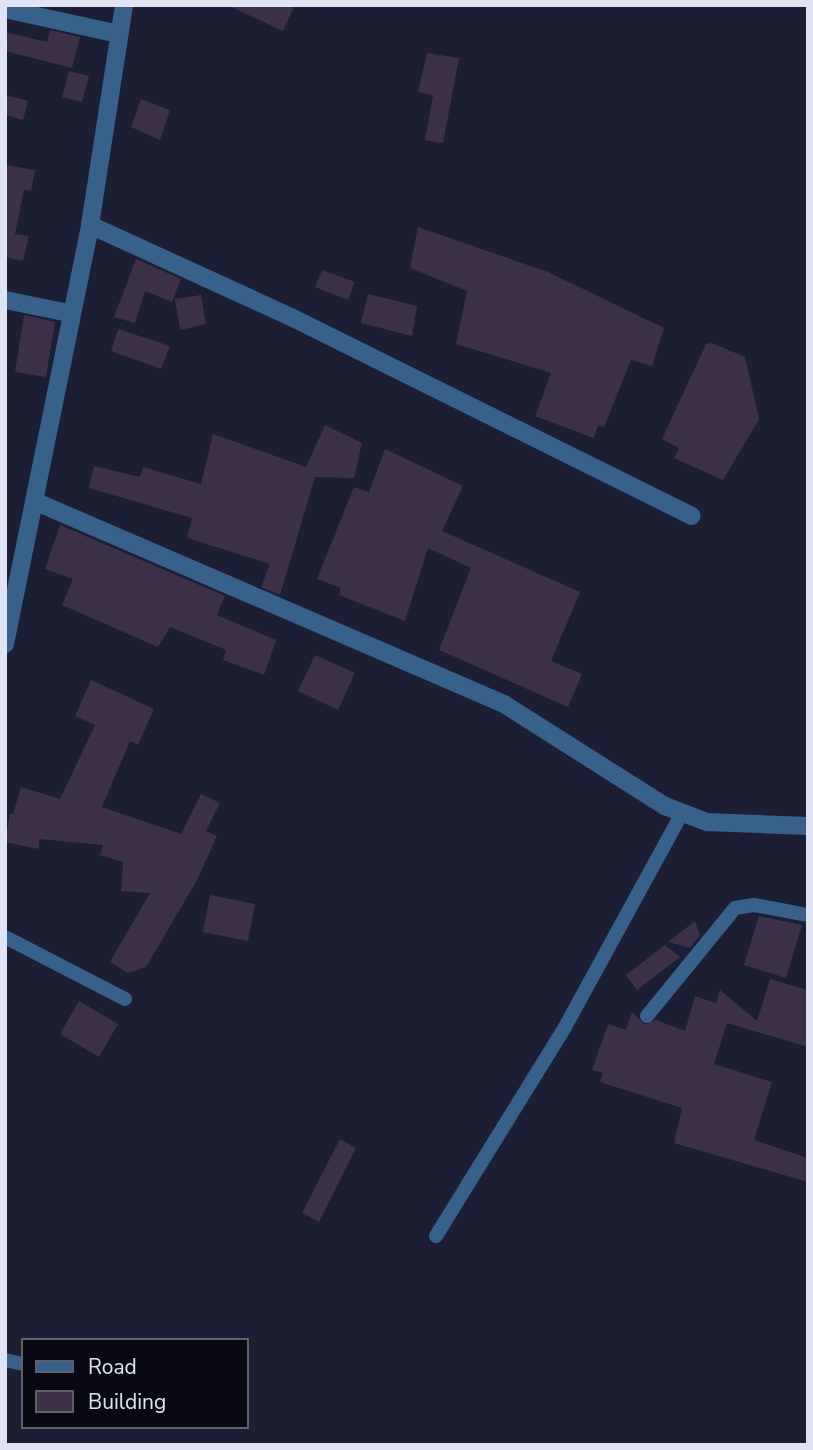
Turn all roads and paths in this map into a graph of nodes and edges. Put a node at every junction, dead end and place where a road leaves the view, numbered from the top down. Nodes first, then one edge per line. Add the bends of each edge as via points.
1 (124, 5) edge
2 (5, 9) edge
3 (119, 34) junction
4 (90, 225) junction
5 (5, 300) edge
6 (69, 313) junction
7 (34, 501) junction
8 (692, 516) dead end
9 (5, 644) edge
10 (682, 813) junction
11 (808, 826) edge
12 (808, 915) edge
13 (5, 937) edge
14 (125, 999) dead end
15 (647, 1016) dead end
16 (436, 1236) dead end

1 - 3 street
2 - 3 street
3 - 4 street
4 - 6 street
4 - 8 street via 293,318
5 - 6 street
6 - 7 street
7 - 9 street
7 - 10 street via 492,698
10 - 11 street via 707,822
10 - 16 lane via 565,1027
12 - 15 lane via 754,905 735,908
13 - 14 lane

